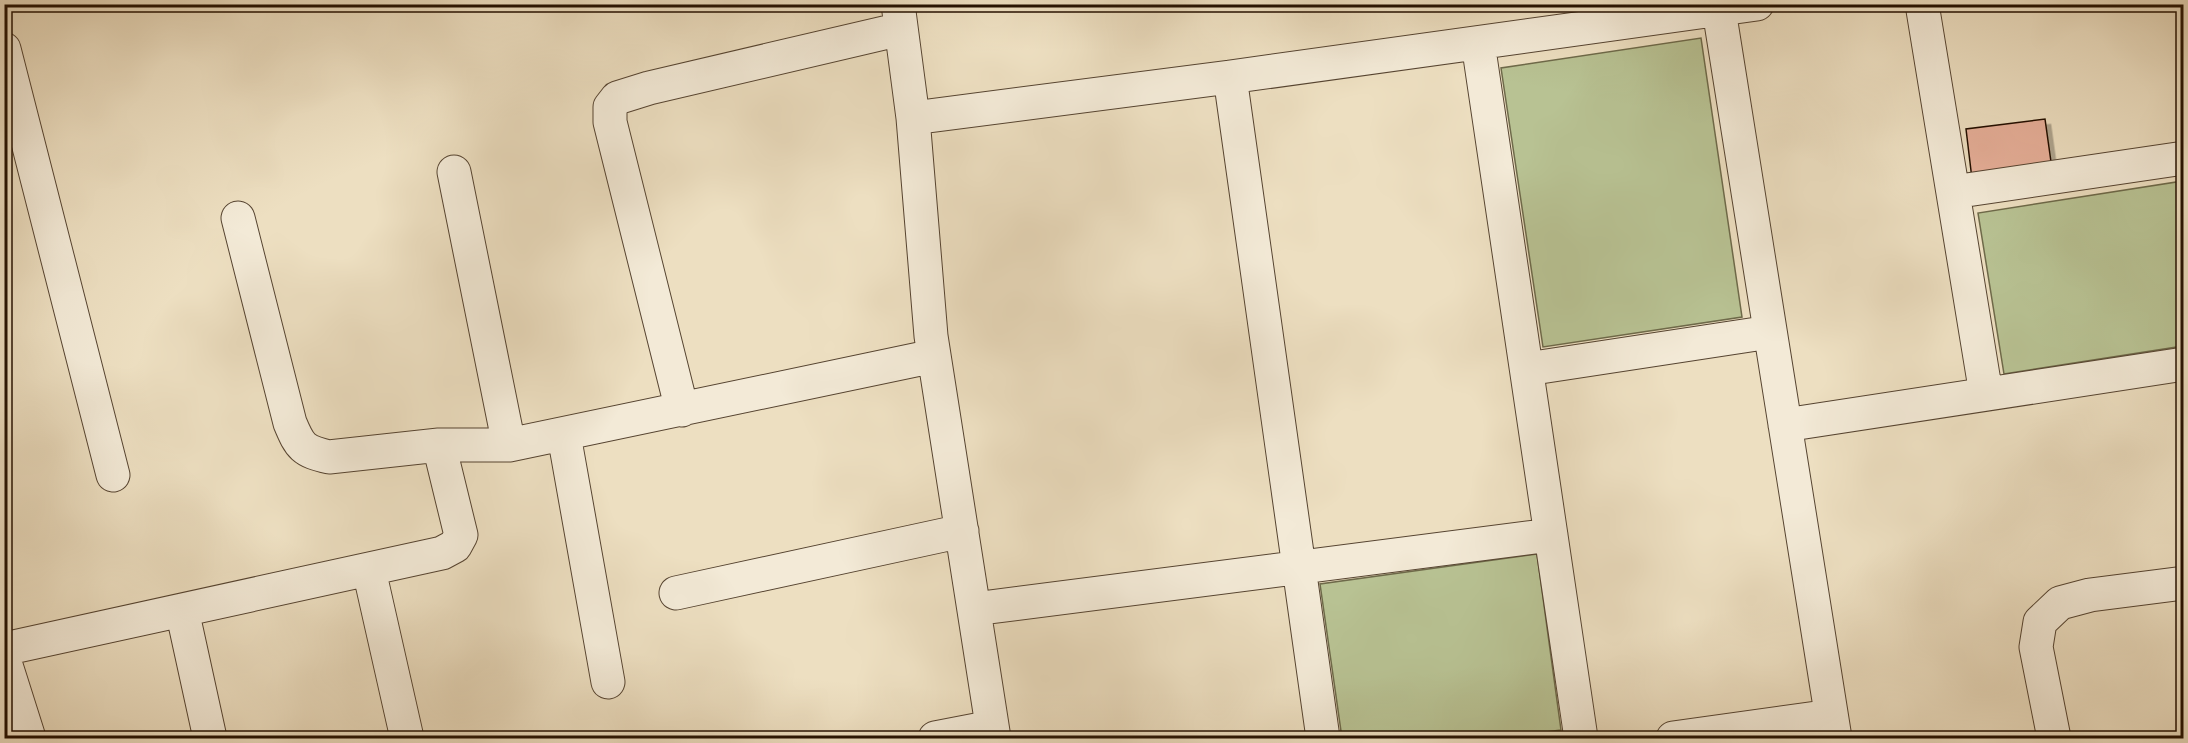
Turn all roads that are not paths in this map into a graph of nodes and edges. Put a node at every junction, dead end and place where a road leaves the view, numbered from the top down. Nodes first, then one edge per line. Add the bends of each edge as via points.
1 (1757, 4) edge
2 (1922, 4) edge
3 (1719, 10) junction
4 (899, 17) edge
5 (1478, 43) junction
6 (4, 49) edge
7 (1230, 77) junction
8 (913, 118) junction
9 (2184, 158) edge
10 (454, 172) dead end
11 (1953, 192) junction
12 (238, 218) dead end
13 (1770, 332) junction
14 (934, 356) junction
15 (2184, 364) edge
16 (1527, 369) junction
17 (1986, 394) junction
18 (682, 410) junction
19 (1785, 425) junction
20 (564, 435) junction
21 (509, 445) junction
22 (438, 446) junction
23 (112, 475) dead end
24 (962, 531) junction
25 (1551, 535) junction
26 (1299, 568) junction
27 (369, 570) junction
28 (2184, 583) edge
29 (676, 593) dead end
30 (974, 609) junction
31 (182, 610) junction
32 (4, 649) edge
33 (4, 658) edge
34 (608, 682) dead end
35 (1833, 727) edge
36 (993, 733) edge
37 (29, 738) edge
38 (210, 738) edge
39 (407, 738) edge
40 (935, 738) edge
41 (1323, 738) edge
42 (1581, 738) edge
43 (1673, 738) edge
44 (2054, 738) edge

1 - 3 street
2 - 11 street
3 - 5 street
3 - 13 street
4 - 8 street
4 - 18 street via 649,88 617,98 610,107 610,122
5 - 7 street
5 - 16 street
6 - 23 street
7 - 8 street
7 - 26 street
8 - 14 street
9 - 11 street
10 - 21 street
11 - 17 street
12 - 22 street via 299,445 329,457
13 - 16 street
13 - 19 street
14 - 18 street
14 - 24 street
15 - 17 street
16 - 25 street
17 - 19 street
18 - 20 street
19 - 35 street
20 - 21 street
20 - 34 street
21 - 22 street
22 - 27 street via 461,535 455,546 442,553
24 - 29 street
24 - 30 street
25 - 26 street
25 - 42 street
26 - 30 street
26 - 41 street
27 - 31 street
27 - 39 street
28 - 44 street via 2090,595 2060,603 2040,622 2036,647
30 - 36 street
31 - 32 street
31 - 38 street
33 - 37 street
35 - 43 street
36 - 40 street

